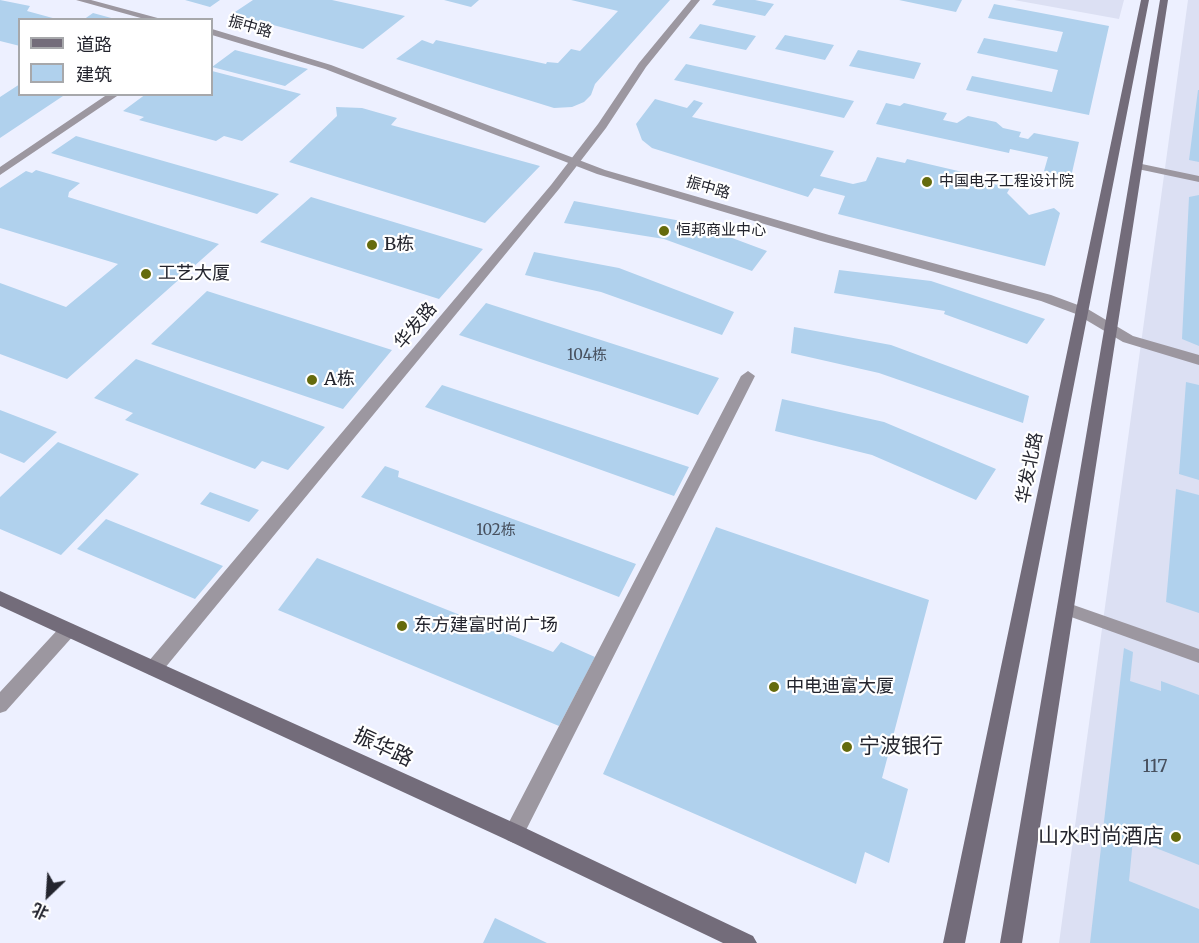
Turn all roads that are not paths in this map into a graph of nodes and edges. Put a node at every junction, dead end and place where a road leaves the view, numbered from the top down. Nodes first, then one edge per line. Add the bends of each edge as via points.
1 (80, 0) edge
2 (696, 0) edge
3 (1145, 0) edge
4 (1164, 0) edge
5 (153, 18) edge
6 (213, 32) edge
7 (112, 96) edge
8 (574, 163) junction
9 (1137, 166) junction
10 (0, 172) edge
11 (1199, 179) edge
12 (1081, 311) junction
13 (1111, 328) junction
14 (1199, 360) edge
15 (748, 376) dead end
16 (0, 598) edge
17 (1065, 608) junction
18 (68, 630) junction
19 (1199, 656) edge
20 (154, 668) junction
21 (0, 705) edge
22 (514, 833) junction
23 (746, 943) edge
24 (954, 943) edge
25 (1011, 943) edge

1 - 5 street
2 - 8 street, 华发路 via 642,65
3 - 12 main road, 华发北路
4 - 9 main road
6 - 8 street, 振中路 via 345,73
7 - 10 street
8 - 12 street, 振中路
8 - 20 street, 华发路
9 - 11 street
9 - 13 main road
12 - 13 street, 振中路
12 - 24 main road, 华发北路
13 - 14 street, 振中路 via 1136,342
13 - 17 main road
15 - 22 street
16 - 18 main road, 振华路
17 - 19 lane
17 - 25 main road
18 - 20 main road, 振华路
18 - 21 street
20 - 22 main road, 振华路
22 - 23 main road, 振华路

